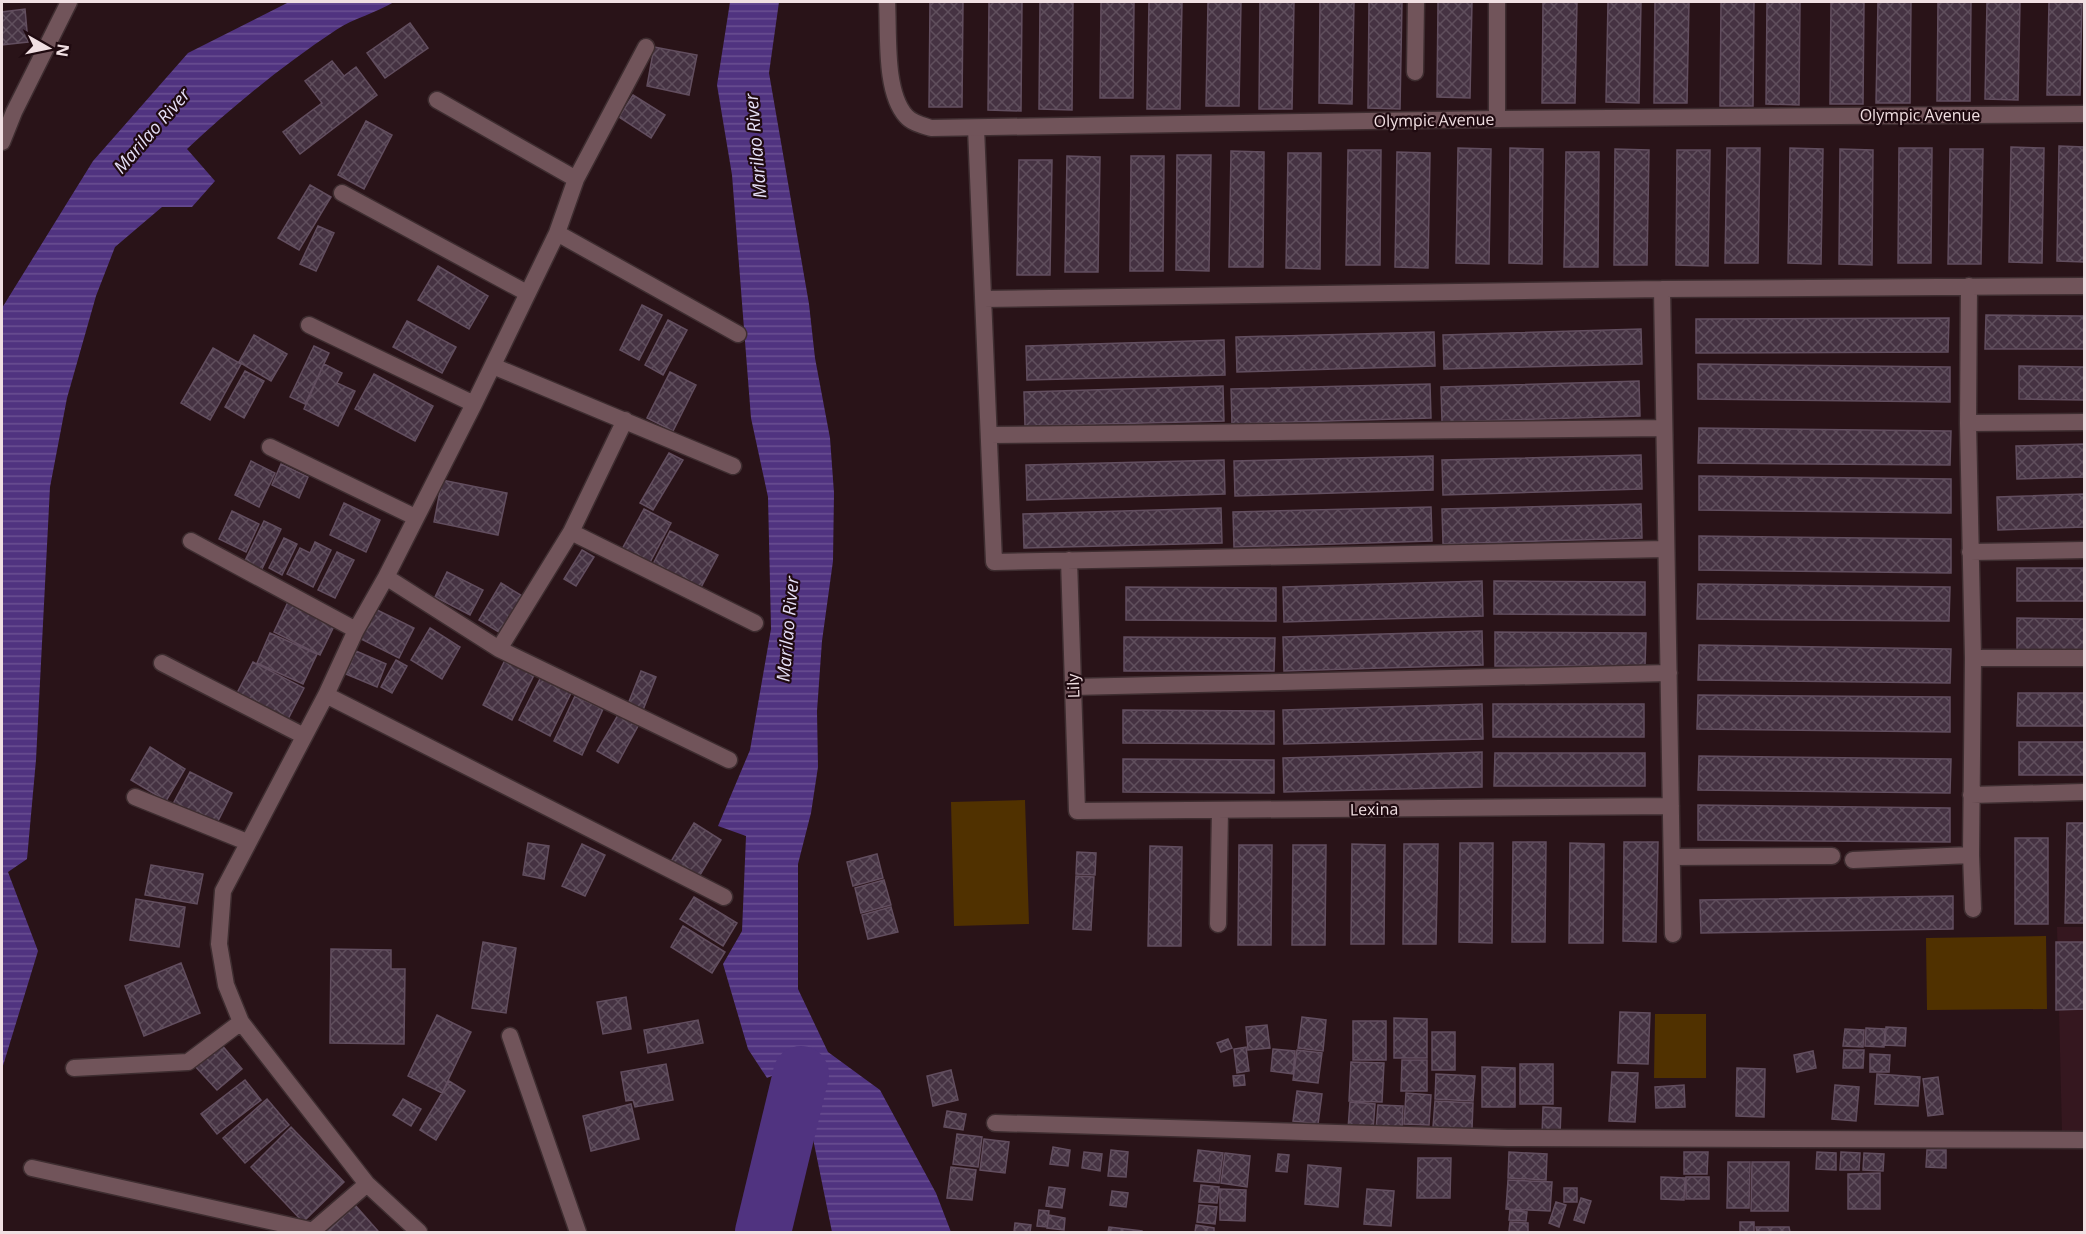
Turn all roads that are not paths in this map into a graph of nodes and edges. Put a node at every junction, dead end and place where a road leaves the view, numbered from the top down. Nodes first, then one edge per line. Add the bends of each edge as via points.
1 (69, 2) edge
2 (887, 2) edge
3 (1416, 2) edge
4 (1497, 2) edge
5 (646, 47) dead end
6 (1415, 72) dead end
7 (437, 100) dead end
8 (8, 112) edge
9 (2085, 114) edge
10 (1497, 119) junction
11 (976, 128) junction
12 (2, 142) edge
13 (576, 179) junction
14 (342, 193) dead end
15 (557, 233) junction
16 (1969, 286) junction
17 (2085, 286) edge
18 (1662, 289) junction
19 (527, 292) junction
20 (983, 299) junction
21 (309, 325) dead end
22 (738, 334) dead end
23 (493, 366) junction
24 (474, 404) junction
25 (625, 420) junction
26 (2085, 422) edge
27 (1968, 423) junction
28 (1664, 428) junction
29 (989, 435) junction
30 (270, 447) dead end
31 (733, 466) dead end
32 (415, 518) junction
33 (571, 531) junction
34 (191, 541) dead end
35 (1666, 549) junction
36 (2085, 550) edge
37 (1970, 552) junction
38 (1070, 561) junction
39 (386, 577) junction
40 (754, 623) dead end
41 (356, 630) junction
42 (499, 649) junction
43 (1973, 658) junction
44 (2085, 658) edge
45 (162, 663) dead end
46 (1669, 673) junction
47 (1073, 687) junction
48 (326, 695) junction
49 (304, 736) junction
50 (729, 760) dead end
51 (2085, 792) edge
52 (1971, 795) junction
53 (135, 796) dead end
54 (1671, 806) junction
55 (1220, 810) junction
56 (1077, 811) joint
57 (248, 842) junction
58 (1971, 855) junction
59 (1832, 856) dead end
60 (1672, 857) junction
61 (1853, 860) dead end
62 (724, 897) dead end
63 (1973, 909) dead end
64 (1218, 924) dead end
65 (1673, 934) dead end
66 (241, 1022) junction
67 (510, 1036) dead end
68 (74, 1068) dead end
69 (995, 1123) dead end
70 (2085, 1140) edge
71 (32, 1168) dead end
72 (367, 1184) junction
73 (419, 1233) edge
74 (578, 1233) edge

1 - 8 street
2 - 11 street, Olympic Avenue via 891,72 899,107 907,118 931,128
3 - 6 street
4 - 10 street
5 - 13 street
7 - 13 street
8 - 12 street
9 - 10 street, Olympic Avenue
10 - 11 street, Olympic Avenue
11 - 20 street
13 - 15 street
14 - 19 street
15 - 19 street
15 - 22 street
16 - 17 street
16 - 18 street
16 - 27 street
18 - 20 street
18 - 28 street
19 - 23 street
20 - 29 street
21 - 24 street
23 - 24 street
23 - 25 street
24 - 32 street
25 - 31 street
25 - 33 street
26 - 27 street
27 - 37 street
28 - 29 street
28 - 35 street
29 - 38 street via 994,562
30 - 32 street
32 - 39 street
33 - 40 street
33 - 42 street
34 - 41 street
35 - 38 street
35 - 46 street
36 - 37 street
37 - 43 street
38 - 47 street, Lily
39 - 41 street
39 - 42 street
41 - 48 street
42 - 50 street
43 - 44 street
43 - 52 street
45 - 49 street
46 - 47 street
46 - 54 street
47 - 56 street, Lily
48 - 49 street
48 - 62 street
49 - 57 street
51 - 52 street
52 - 58 street
53 - 57 street
54 - 55 street, Lexina
54 - 60 street
55 - 56 street, Lexina
55 - 64 street
57 - 66 street via 223,891 219,944 226,985
58 - 61 street
58 - 63 street
59 - 60 street
60 - 65 street
66 - 68 street via 188,1062
66 - 72 street
67 - 74 street
69 - 70 street via 1508,1138
71 - 72 street via 310,1230
72 - 73 street

